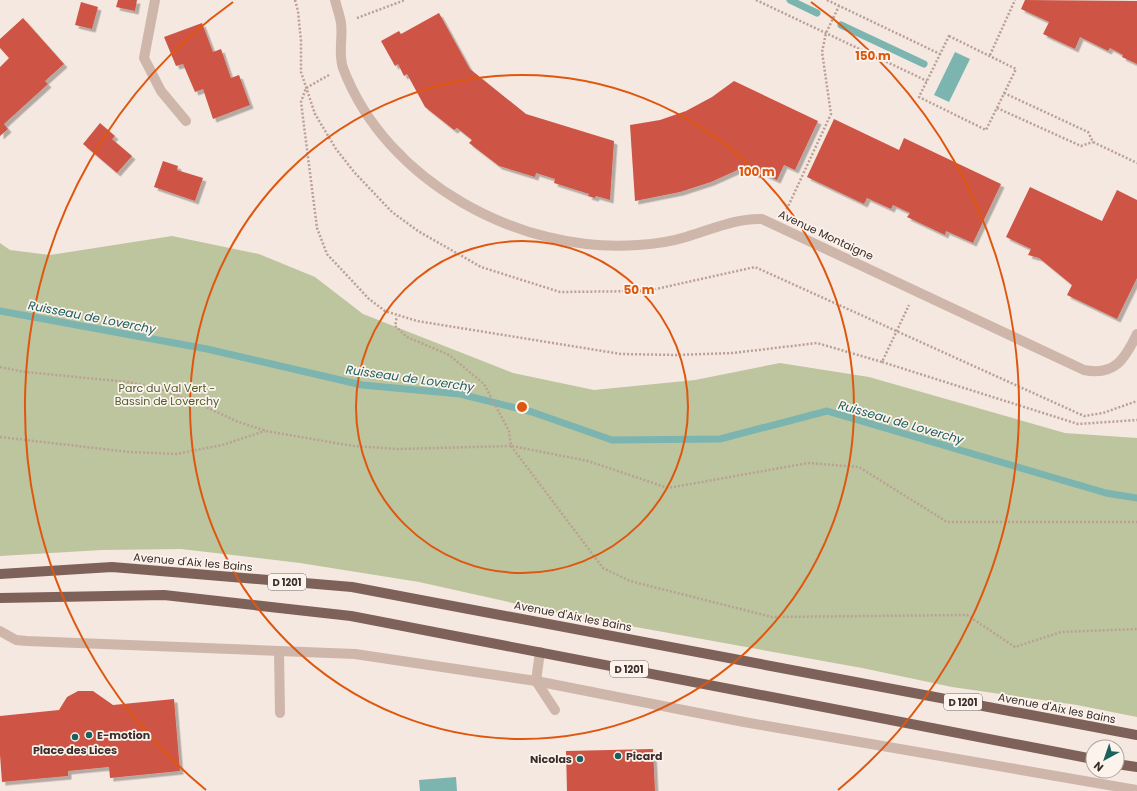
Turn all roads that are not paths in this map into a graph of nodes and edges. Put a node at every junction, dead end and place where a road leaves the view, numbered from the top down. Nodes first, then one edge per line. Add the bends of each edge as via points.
1 (155, 0) edge
2 (335, 0) edge
3 (186, 121) dead end
4 (1137, 334) edge
5 (0, 574) edge
6 (0, 598) edge
7 (0, 631) edge
8 (279, 651) junction
9 (540, 652) junction
10 (536, 681) junction
11 (555, 710) dead end
12 (280, 713) dead end
13 (1100, 728) junction
14 (1137, 732) edge
15 (1137, 736) edge
16 (1085, 757) edge
17 (1125, 765) edge
18 (1137, 767) edge
19 (1137, 790) edge

1 - 3 street via 144,58 161,91
2 - 4 street, Avenue Montaigne via 341,23 340,59 356,97 385,137 412,165 457,199 513,227 569,242 621,246 672,240 752,219 762,219 1084,370 1107,370 1122,361
5 - 13 main road, Avenue d'Aix les Bains / D 1201 via 112,567 352,587
6 - 9 main road, D 1201 via 164,595 351,616
7 - 8 street via 16,640 27,641
8 - 10 street via 355,654
8 - 12 street
9 - 10 street
9 - 16 main road, D 1201
10 - 11 street
10 - 19 street via 744,722
13 - 14 main road, D 1201
13 - 15 main road, Avenue d'Aix les Bains / D 1201
17 - 18 main road

